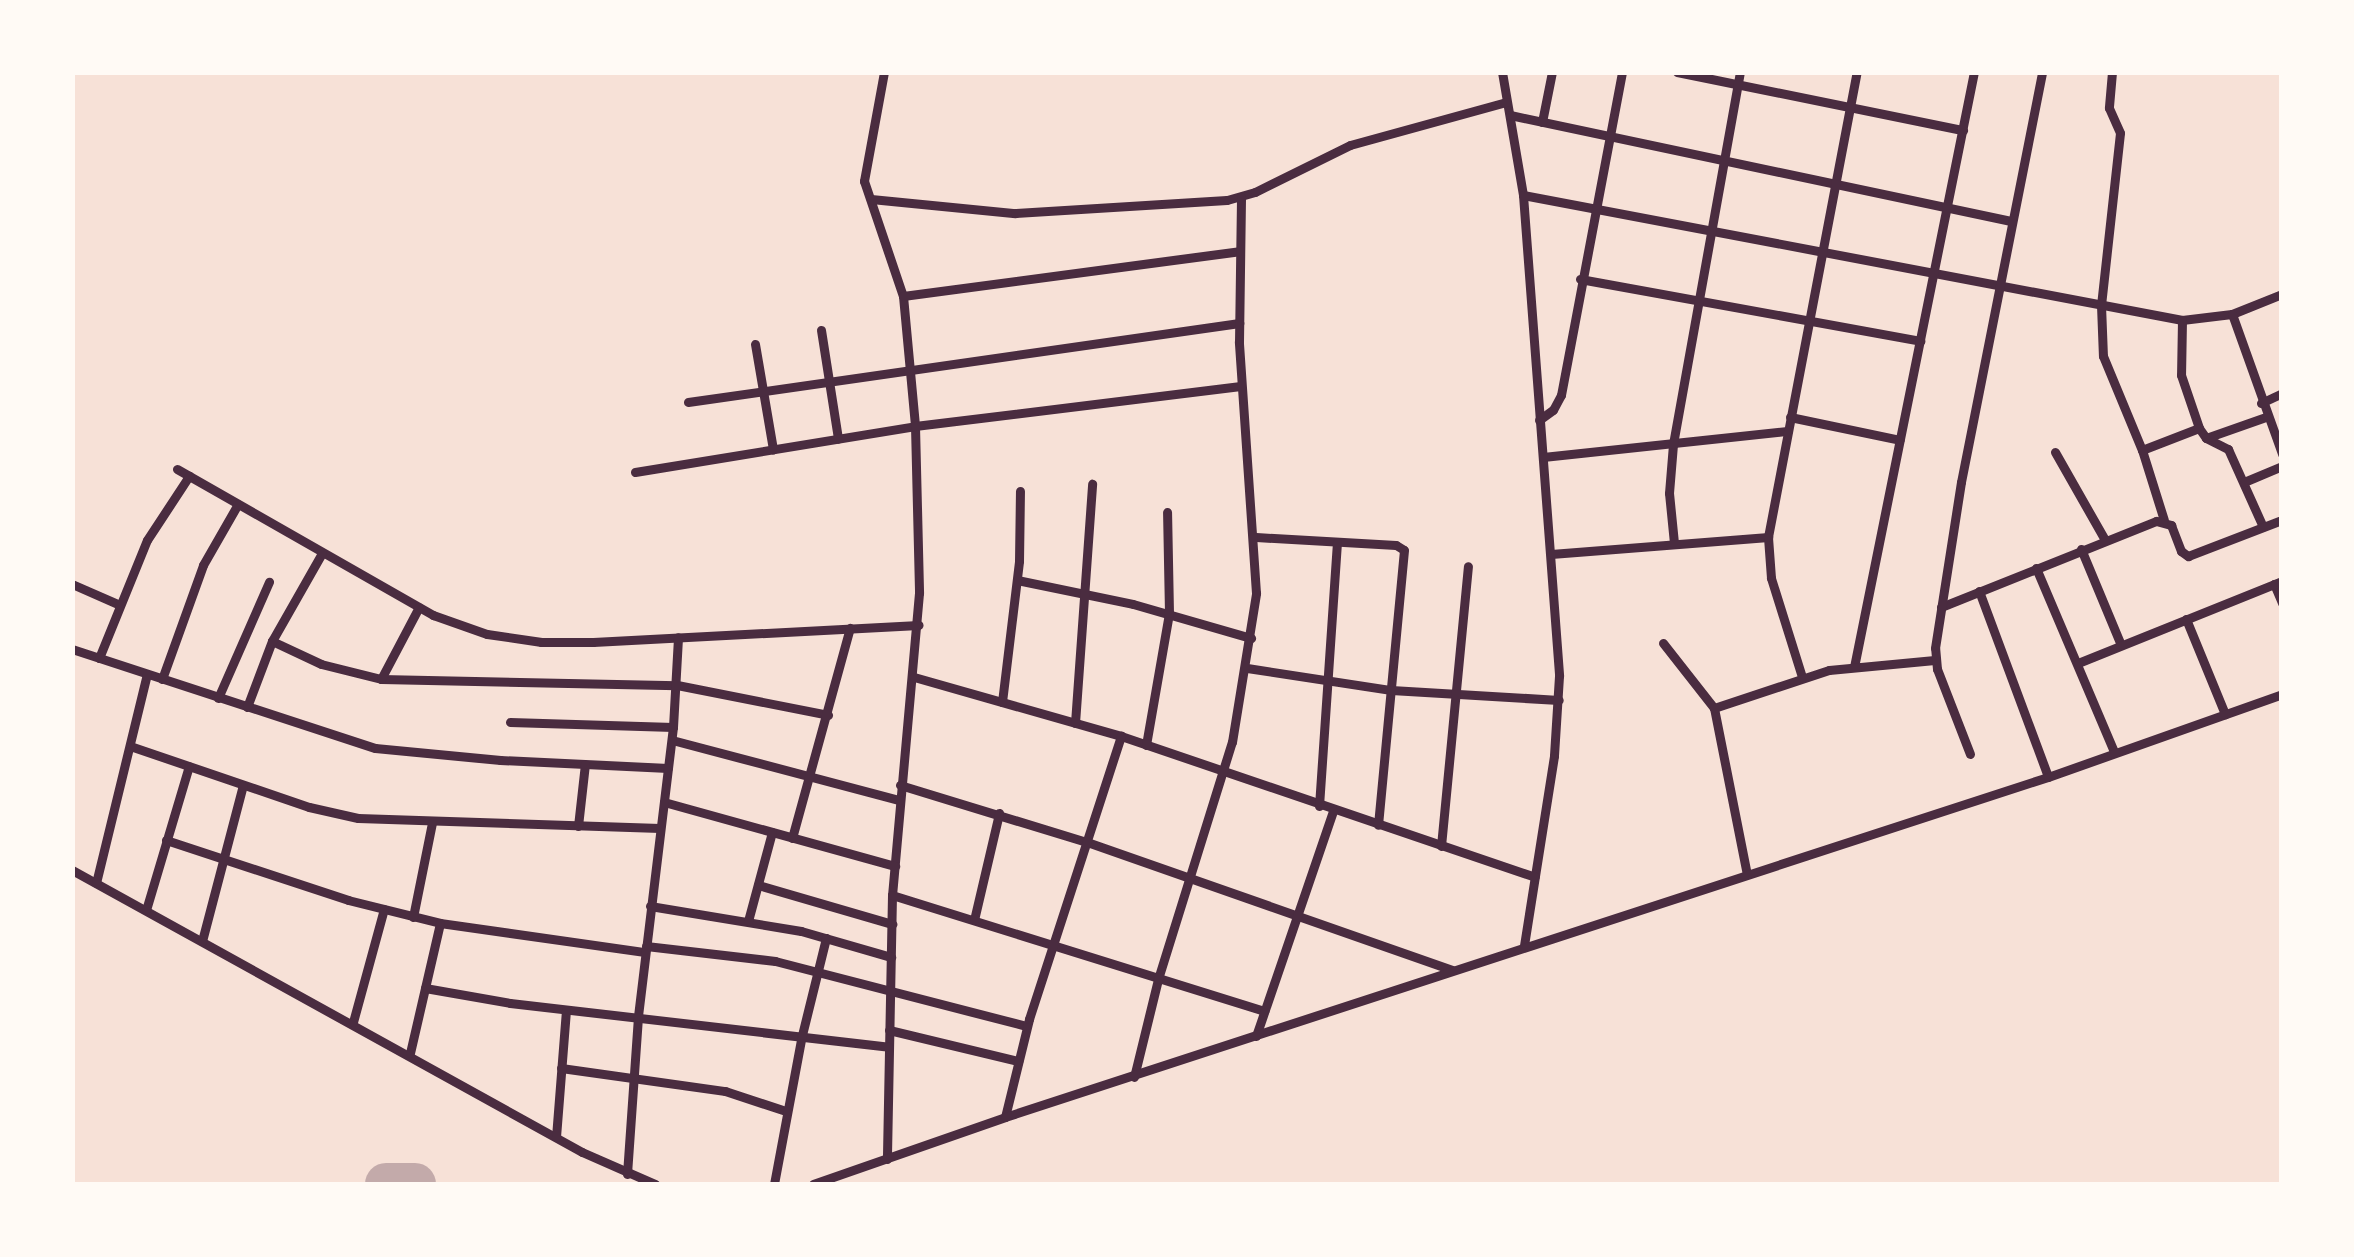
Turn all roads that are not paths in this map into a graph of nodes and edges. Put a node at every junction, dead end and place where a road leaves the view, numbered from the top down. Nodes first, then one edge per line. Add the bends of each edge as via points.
1 (884, 72) edge
2 (1502, 72) edge
3 (1552, 72) edge
4 (1622, 72) edge
5 (1677, 72) edge
6 (1740, 72) edge
7 (1857, 72) edge
8 (1974, 72) edge
9 (2042, 72) edge
10 (2112, 72) edge
11 (1738, 85) junction
12 (1506, 102) junction
13 (1850, 107) junction
14 (1510, 115) junction
15 (1542, 122) junction
16 (1963, 130) junction
17 (1608, 136) junction
18 (1724, 160) junction
19 (1836, 184) junction
20 (1523, 195) junction
21 (1241, 197) junction
22 (870, 199) junction
23 (1947, 208) junction
24 (1593, 209) junction
25 (2010, 221) junction
26 (1710, 231) junction
27 (1239, 251) junction
28 (1822, 252) junction
29 (1934, 273) junction
30 (1580, 279) junction
31 (1998, 285) junction
32 (2282, 294) edge
33 (904, 296) junction
34 (1698, 300) junction
35 (2101, 305) junction
36 (2232, 314) junction
37 (1809, 320) junction
38 (2182, 320) junction
39 (1239, 323) junction
40 (821, 330) dead end
41 (1920, 340) junction
42 (755, 344) dead end
43 (912, 370) junction
44 (829, 382) junction
45 (1242, 386) junction
46 (763, 391) junction
47 (2282, 393) edge
48 (688, 402) dead end
49 (2261, 403) junction
50 (1790, 417) junction
51 (2266, 417) junction
52 (1539, 420) junction
53 (915, 426) junction
54 (2200, 428) junction
55 (1788, 431) junction
56 (838, 438) junction
57 (2206, 438) junction
58 (1900, 440) junction
59 (1672, 444) junction
60 (773, 449) junction
61 (2142, 450) junction
62 (2055, 452) dead end
63 (2282, 454) edge
64 (1543, 458) junction
65 (2282, 466) edge
66 (177, 469) dead end
67 (636, 472) dead end
68 (189, 476) junction
69 (2244, 482) junction
70 (1092, 484) dead end
71 (1020, 491) dead end
72 (238, 504) junction
73 (1168, 512) dead end
74 (2164, 520) junction
75 (2282, 520) edge
76 (2263, 527) junction
77 (1768, 536) junction
78 (1256, 537) junction
79 (2105, 540) junction
80 (1337, 542) junction
81 (1674, 542) junction
82 (2082, 550) junction
83 (322, 553) junction
84 (1551, 554) junction
85 (1468, 566) dead end
86 (2036, 568) junction
87 (1017, 580) junction
88 (269, 582) dead end
89 (2278, 582) edge
90 (72, 584) edge
91 (1980, 591) junction
92 (1087, 593) junction
93 (2282, 603) edge
94 (120, 604) junction
95 (1941, 607) junction
96 (419, 608) junction
97 (1169, 613) junction
98 (2186, 619) junction
99 (919, 625) junction
100 (850, 628) junction
101 (678, 637) junction
102 (1250, 638) junction
103 (272, 640) junction
104 (1662, 642) dead end
105 (2121, 645) junction
106 (72, 649) edge
107 (99, 658) junction
108 (1935, 660) junction
109 (2078, 663) junction
110 (1854, 667) junction
111 (1247, 668) junction
112 (147, 674) junction
113 (914, 677) junction
114 (1802, 678) junction
115 (162, 679) junction
116 (381, 679) junction
117 (1326, 682) junction
118 (677, 684) junction
119 (1391, 690) junction
120 (2282, 694) edge
121 (1454, 696) junction
122 (218, 698) junction
123 (1559, 700) junction
124 (1002, 702) junction
125 (247, 707) junction
126 (1714, 708) junction
127 (2225, 714) junction
128 (828, 716) junction
129 (510, 722) dead end
130 (1075, 723) junction
131 (674, 726) junction
132 (1120, 736) junction
133 (672, 740) junction
134 (1146, 745) junction
135 (130, 746) junction
136 (2114, 752) junction
137 (1970, 754) dead end
138 (585, 764) junction
139 (190, 766) junction
140 (668, 768) junction
141 (1224, 771) junction
142 (811, 776) junction
143 (2048, 777) junction
144 (243, 785) junction
145 (900, 785) junction
146 (900, 800) junction
147 (664, 802) junction
148 (1319, 806) junction
149 (1334, 810) junction
150 (999, 814) junction
151 (432, 823) junction
152 (1378, 825) junction
153 (578, 826) junction
154 (660, 828) junction
155 (772, 832) junction
156 (792, 838) junction
157 (166, 840) junction
158 (1086, 842) junction
159 (1441, 846) junction
160 (224, 859) junction
161 (894, 866) junction
162 (72, 870) edge
163 (1747, 874) junction
164 (1535, 877) junction
165 (1190, 878) junction
166 (96, 884) junction
167 (758, 885) junction
168 (892, 895) junction
169 (650, 906) junction
170 (384, 909) junction
171 (146, 910) junction
172 (1298, 914) junction
173 (413, 917) junction
174 (974, 920) junction
175 (748, 921) junction
176 (440, 923) junction
177 (892, 924) junction
178 (826, 938) junction
179 (202, 941) junction
180 (1054, 944) junction
181 (1524, 946) junction
182 (646, 949) junction
183 (891, 957) junction
184 (1453, 970) junction
185 (817, 972) junction
186 (1158, 979) junction
187 (425, 988) junction
188 (889, 990) junction
189 (566, 1010) junction
190 (1264, 1011) junction
191 (638, 1016) junction
192 (352, 1022) junction
193 (1027, 1026) junction
194 (889, 1030) junction
195 (802, 1034) junction
196 (1256, 1036) junction
197 (888, 1047) junction
198 (410, 1053) junction
199 (1018, 1061) junction
200 (561, 1068) junction
201 (1134, 1077) junction
202 (632, 1079) junction
203 (786, 1111) junction
204 (1005, 1117) junction
205 (556, 1137) junction
206 (887, 1159) junction
207 (627, 1174) junction
208 (655, 1184) edge
209 (774, 1184) edge
210 (813, 1184) edge

1 - 22 street via 864,167
2 - 12 street
3 - 15 street
4 - 17 street
5 - 11 street
6 - 11 street
7 - 13 street
8 - 16 street
9 - 25 street
10 - 35 street via 2108,108 2120,132
11 - 13 street
11 - 18 street
12 - 14 street
12 - 21 street via 1350,145
13 - 16 street
13 - 19 street
14 - 15 street
14 - 20 street
15 - 17 street
16 - 23 street
17 - 18 street
17 - 24 street
18 - 19 street
18 - 26 street
19 - 23 street
19 - 28 street
20 - 24 street
20 - 52 street
21 - 22 street via 1015,214
21 - 27 street
22 - 33 street
23 - 25 street
23 - 29 street
24 - 26 street
24 - 30 street
25 - 31 street
26 - 28 street
26 - 34 street
27 - 33 street
27 - 39 street
28 - 29 street
28 - 37 street
29 - 31 street
29 - 41 street
30 - 34 street
30 - 52 street via 1561,395
31 - 35 street
31 - 95 street
32 - 36 street
33 - 43 street
34 - 37 street
34 - 59 street
35 - 38 street
35 - 61 street via 2106,368
36 - 38 street
36 - 49 street
37 - 41 street
37 - 50 street
38 - 54 street via 2181,375
39 - 43 street
39 - 45 street
40 - 44 street
41 - 58 street
42 - 46 street
43 - 44 street
43 - 53 street
44 - 46 street
44 - 56 street
45 - 53 street
45 - 78 street
46 - 48 street
46 - 60 street
47 - 49 street
49 - 51 street
50 - 55 street
50 - 58 street
51 - 57 street
51 - 63 street
52 - 64 street
53 - 56 street
53 - 99 street
54 - 57 street
54 - 61 street
55 - 59 street
55 - 77 street
56 - 60 street
57 - 69 street via 2228,449
58 - 110 street
59 - 64 street
59 - 81 street
60 - 67 street
61 - 74 street
62 - 79 street
64 - 84 street
65 - 69 street
66 - 68 street
68 - 72 street
68 - 94 street via 147,540
69 - 76 street
70 - 92 street
71 - 87 street
72 - 83 street
72 - 115 street via 208,552
73 - 97 street
74 - 76 street via 2188,556
74 - 79 street
75 - 76 street
77 - 81 street
77 - 114 street via 1771,578
78 - 80 street
78 - 102 street
79 - 82 street
80 - 117 street
80 - 119 street via 1404,550
81 - 84 street
82 - 86 street
82 - 105 street
83 - 96 street
83 - 103 street
84 - 123 street
85 - 121 street
86 - 91 street
86 - 109 street
87 - 92 street
87 - 124 street
88 - 122 street
89 - 93 street
89 - 98 street
90 - 94 street
91 - 95 street
91 - 143 street
92 - 97 street
92 - 130 street
94 - 107 street
95 - 108 street
96 - 101 street via 469,630 541,642
96 - 116 street
97 - 102 street
97 - 134 street
98 - 105 street
98 - 127 street
99 - 100 street
99 - 113 street
100 - 101 street
100 - 128 street
101 - 118 street
102 - 111 street
103 - 116 street via 321,664
103 - 125 street
104 - 126 street
105 - 109 street
106 - 107 street
107 - 112 street
108 - 110 street
108 - 137 street
109 - 136 street
110 - 114 street
111 - 117 street
111 - 141 street
112 - 115 street
112 - 135 street
113 - 124 street
113 - 145 street
114 - 126 street
115 - 122 street
116 - 118 street
117 - 119 street
117 - 148 street
118 - 128 street
118 - 131 street
119 - 121 street
119 - 152 street
120 - 127 street
121 - 123 street
121 - 159 street
122 - 125 street
123 - 164 street
124 - 130 street
125 - 138 street via 401,752
126 - 163 street
127 - 136 street
128 - 142 street
129 - 131 street
130 - 132 street
131 - 133 street
132 - 134 street
132 - 158 street
133 - 140 street
133 - 142 street
134 - 141 street
135 - 139 street
135 - 166 street
136 - 143 street
138 - 140 street
138 - 153 street
139 - 144 street
139 - 157 street
140 - 147 street
141 - 148 street
141 - 165 street
142 - 146 street
142 - 156 street
143 - 163 street
144 - 151 street via 334,814
144 - 160 street
145 - 146 street
145 - 150 street
146 - 161 street
147 - 154 street
147 - 155 street
148 - 149 street
149 - 152 street
149 - 172 street
150 - 158 street
150 - 174 street
151 - 153 street
151 - 173 street
152 - 159 street
153 - 154 street
154 - 169 street
155 - 156 street
155 - 167 street
156 - 161 street
157 - 160 street
157 - 171 street
158 - 165 street
158 - 180 street
159 - 164 street
160 - 170 street
160 - 179 street
161 - 168 street
162 - 166 street
163 - 181 street
164 - 181 street
165 - 172 street
165 - 186 street
166 - 171 street
167 - 175 street
167 - 177 street
168 - 174 street
168 - 177 street
169 - 175 street
169 - 182 street
170 - 173 street
170 - 192 street
171 - 179 street
172 - 184 street
172 - 190 street
173 - 176 street
174 - 180 street
175 - 178 street
176 - 182 street
176 - 187 street
177 - 183 street
178 - 183 street
178 - 185 street
179 - 192 street
180 - 186 street
180 - 193 street
181 - 184 street
182 - 185 street via 759,959
182 - 191 street
183 - 188 street
184 - 196 street
185 - 188 street
185 - 195 street
186 - 190 street
186 - 201 street
187 - 189 street
187 - 198 street
188 - 193 street
188 - 194 street
189 - 191 street
189 - 200 street
190 - 196 street
191 - 195 street
191 - 202 street
192 - 198 street
193 - 199 street
194 - 197 street
194 - 199 street
195 - 197 street
195 - 203 street
196 - 201 street
197 - 206 street
198 - 205 street
199 - 204 street
200 - 202 street
200 - 205 street
201 - 204 street
202 - 203 street via 725,1091
202 - 207 street
203 - 209 street
204 - 206 street
205 - 207 street
206 - 210 street
207 - 208 street

